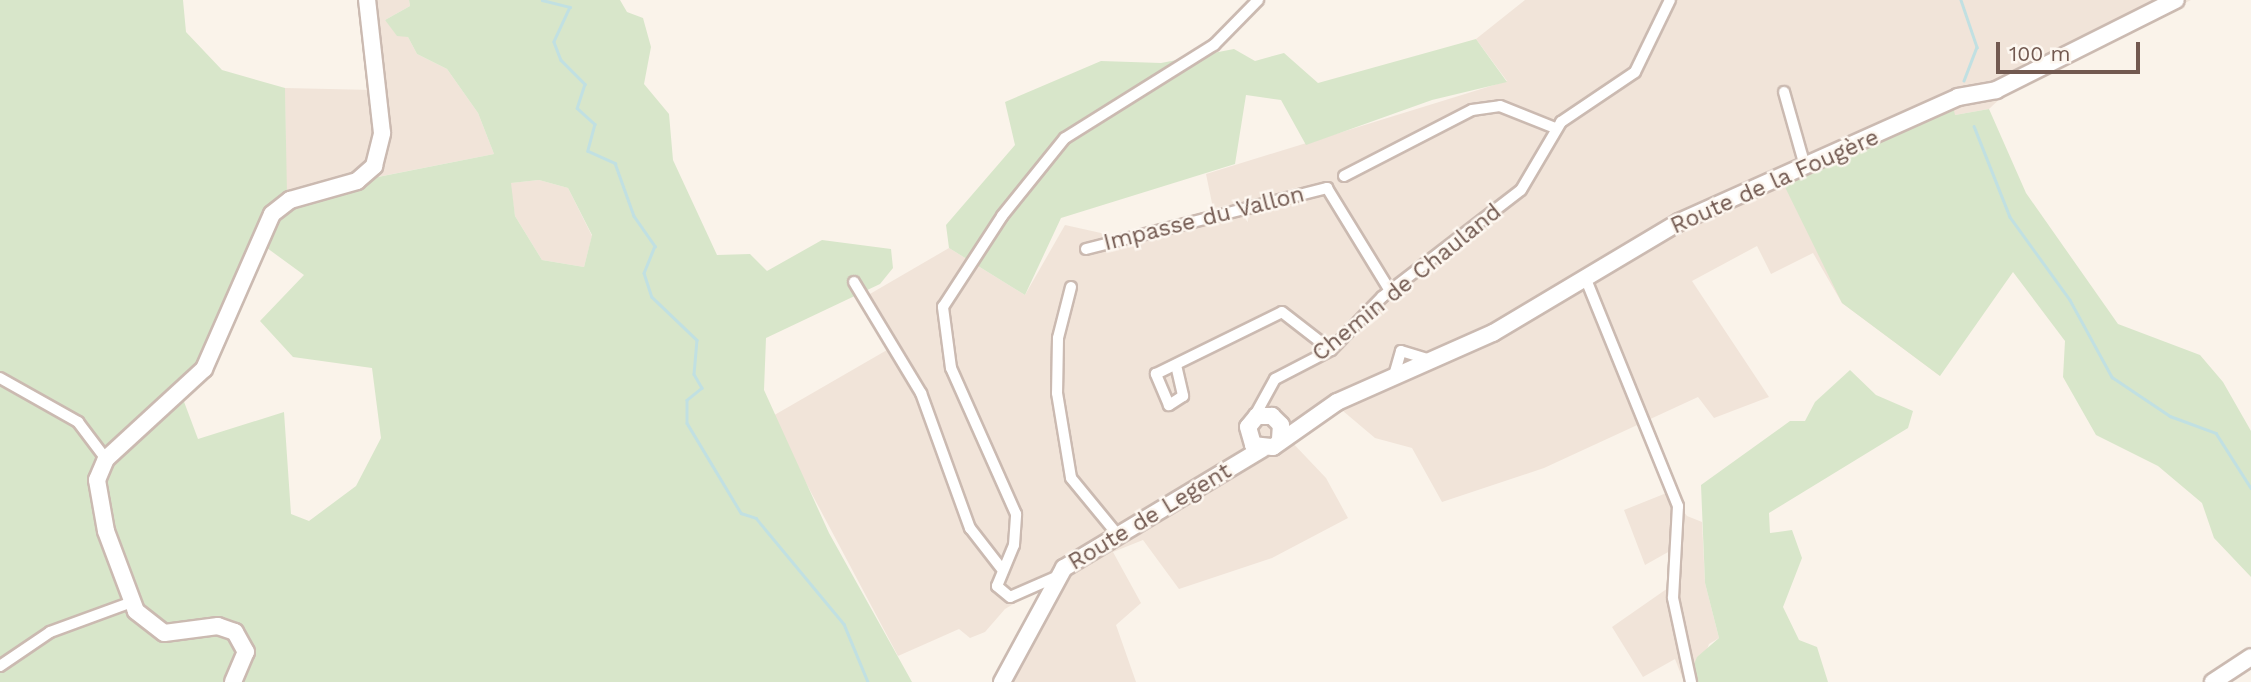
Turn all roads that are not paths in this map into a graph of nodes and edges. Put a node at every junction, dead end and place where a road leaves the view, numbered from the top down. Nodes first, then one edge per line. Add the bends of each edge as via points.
1 (368, 0) edge
2 (1258, 0) edge
3 (1670, 0) edge
4 (2176, 0) edge
5 (1784, 92) dead end
6 (1555, 128) junction
7 (1805, 166) junction
8 (1344, 176) dead end
9 (1086, 249) dead end
10 (854, 282) dead end
11 (1587, 282) junction
12 (1070, 287) dead end
13 (1390, 292) junction
14 (1331, 350) junction
15 (1434, 360) junction
16 (1175, 365) dead end
17 (0, 379) edge
18 (1393, 380) junction
19 (1266, 413) junction
20 (1306, 420) junction
21 (1248, 437) junction
22 (1280, 439) junction
23 (1262, 449) junction
24 (106, 459) junction
25 (1239, 464) junction
26 (1117, 534) junction
27 (1001, 568) junction
28 (1058, 576) junction
29 (132, 602) junction
30 (2251, 657) edge
31 (0, 666) edge
32 (233, 682) edge
33 (1002, 682) edge
34 (1691, 682) edge
35 (2213, 682) edge

1 - 24 street via 382,133 374,166 357,181 290,200 272,214 204,369
2 - 27 street via 1214,45 1065,138 947,297 941,320 946,352 1016,514 1014,545
3 - 6 street, Chemin de Chauland via 1635,72
4 - 7 street, Route de la Fougère via 1996,90 1958,97
5 - 7 street
6 - 8 street via 1500,106 1472,110
6 - 13 street, Chemin de Chauland via 1521,190
7 - 11 street, Route de la Fougère via 1679,222
9 - 13 street, Impasse du Vallon via 1327,188
10 - 27 street via 921,393 970,528
11 - 15 street, Route de la Fougère
11 - 34 street via 1678,506 1673,598
12 - 26 street via 1058,338 1056,393 1071,478
13 - 14 street, Chemin de Chauland
14 - 16 street via 1282,312
14 - 19 street, Chemin de Chauland via 1275,379
15 - 18 street, Route de la Fougère
15 - 18 street via 1401,351
17 - 24 street via 78,422
18 - 20 street, Route de la Fougère
19 - 20 street, Route de la Fougère
19 - 21 street, Route de Legent
19 - 22 street
20 - 22 street, Route de la Fougère
21 - 23 street
21 - 25 street, Route de Legent
22 - 23 street, Route de Legent
23 - 25 street, Route de Legent
24 - 29 street via 97,500
25 - 26 street, Route de Legent
26 - 28 street, Route de Legent
27 - 28 street via 997,586 1010,597
28 - 33 street, Route de Legent
29 - 31 street via 50,632
29 - 32 street via 148,625 164,633 218,626 235,632 246,652
30 - 35 street

